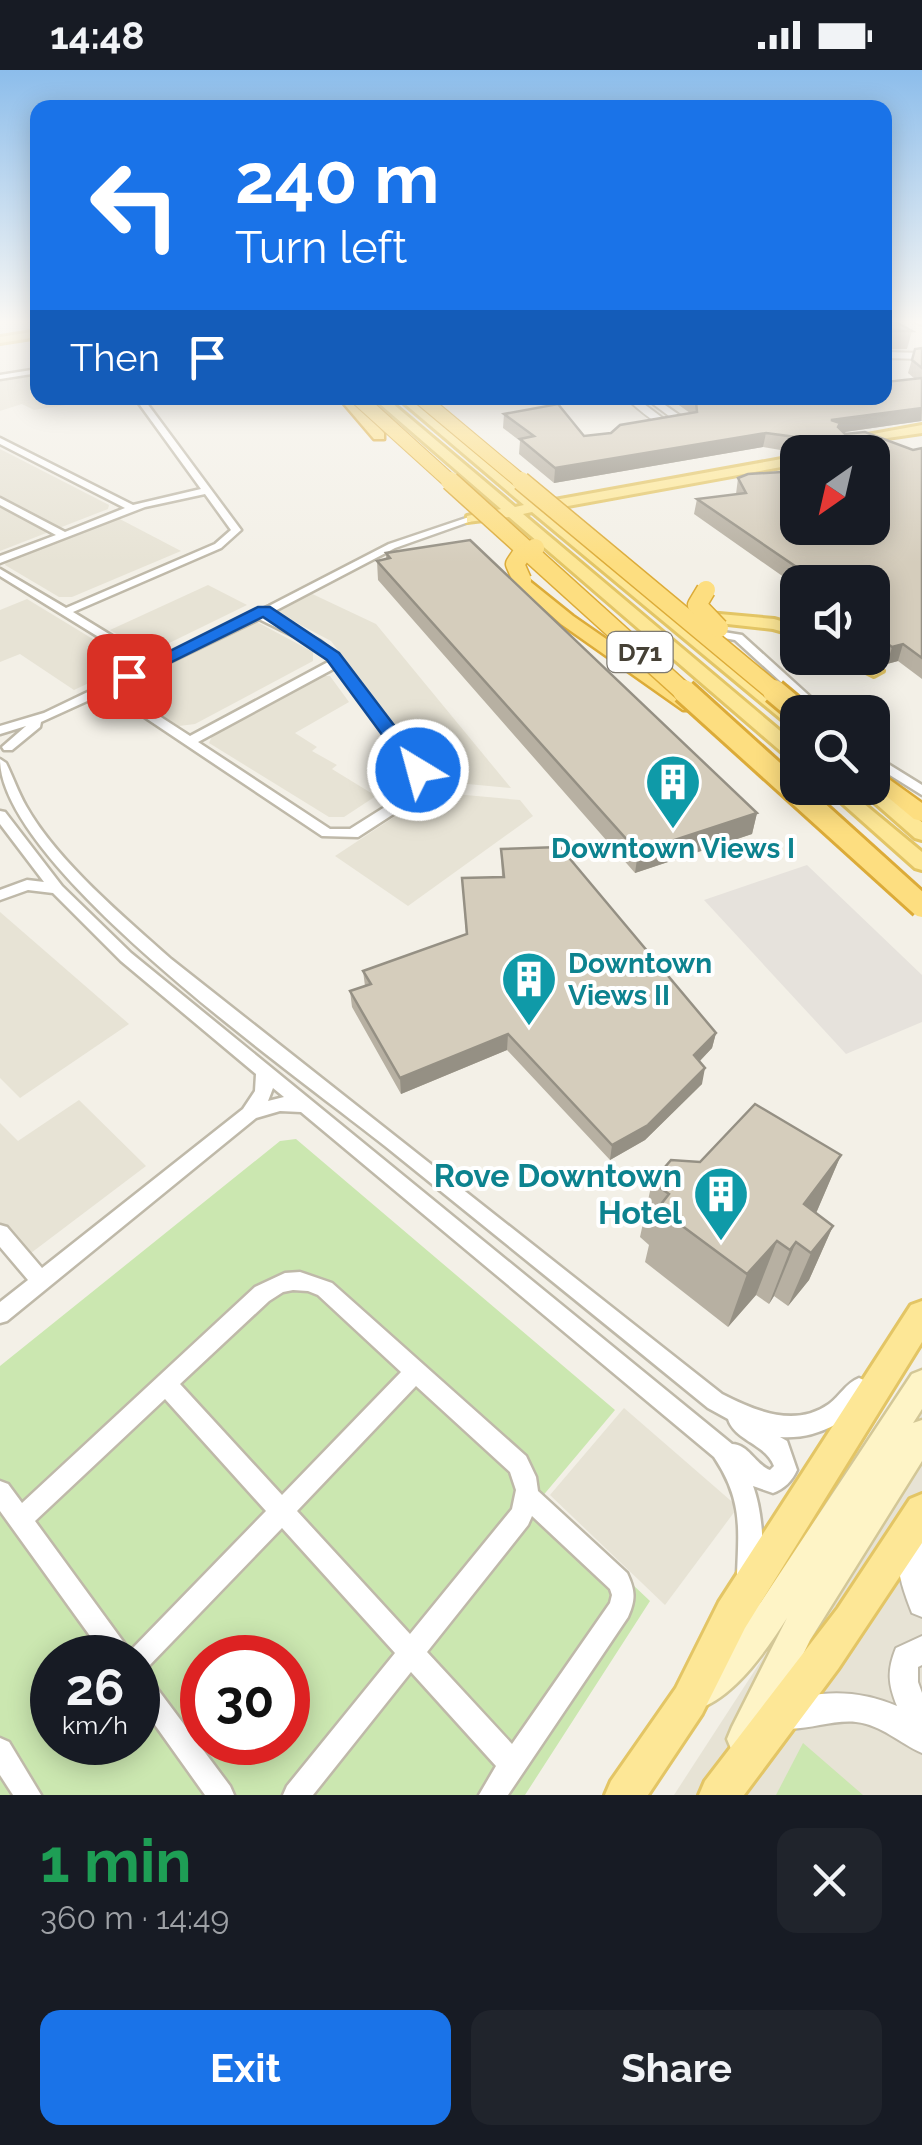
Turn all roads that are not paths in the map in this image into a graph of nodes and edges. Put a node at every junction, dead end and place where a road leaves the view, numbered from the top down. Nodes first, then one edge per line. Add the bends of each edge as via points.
1 (145, 405) edge
2 (352, 405) edge
3 (366, 405) edge
4 (387, 405) edge
5 (413, 405) edge
6 (428, 405) edge
7 (640, 405) edge
8 (660, 405) edge
9 (922, 430) edge
10 (421, 434) junction
11 (883, 435) edge
12 (379, 436) dead end
13 (922, 439) edge
14 (0, 441) edge
15 (890, 444) edge
16 (780, 452) dead end
17 (780, 461) edge
18 (737, 465) junction
19 (459, 466) junction
20 (508, 478) junction
21 (208, 490) junction
22 (565, 496) junction
23 (0, 501) edge
24 (519, 505) junction
25 (132, 508) junction
26 (469, 515) junction
27 (562, 530) junction
28 (64, 535) junction
29 (537, 542) junction
30 (0, 560) edge
31 (0, 572) edge
32 (706, 590) dead end
33 (642, 599) junction
34 (65, 612) junction
35 (260, 612) junction
36 (780, 626) edge
37 (718, 661) junction
38 (337, 662) junction
39 (152, 665) junction
40 (107, 687) junction
41 (799, 695) edge
42 (800, 695) edge
43 (780, 697) edge
44 (780, 713) edge
45 (48, 716) junction
46 (714, 720) junction
47 (0, 732) edge
48 (780, 741) edge
49 (190, 742) junction
50 (3, 756) edge
51 (890, 773) edge
52 (890, 786) edge
53 (890, 788) edge
54 (894, 791) junction
55 (922, 792) edge
56 (854, 805) edge
57 (888, 805) edge
58 (922, 814) edge
59 (0, 815) edge
60 (922, 833) edge
61 (32, 860) junction
62 (922, 863) edge
63 (57, 889) junction
64 (0, 895) edge
65 (922, 906) edge
66 (264, 1071) junction
67 (306, 1105) junction
68 (249, 1114) junction
69 (0, 1234) edge
70 (40, 1280) junction
71 (0, 1314) edge
72 (922, 1314) edge
73 (901, 1348) junction
74 (416, 1371) junction
75 (166, 1384) junction
76 (922, 1384) edge
77 (715, 1400) junction
78 (695, 1426) junction
79 (922, 1434) edge
80 (0, 1492) edge
81 (528, 1497) junction
82 (282, 1511) junction
83 (918, 1517) edge
84 (20, 1520) junction
85 (750, 1587) junction
86 (922, 1604) edge
87 (104, 1635) edge
88 (160, 1638) edge
89 (922, 1650) edge
90 (411, 1653) junction
91 (690, 1701) junction
92 (160, 1710) edge
93 (922, 1716) edge
94 (781, 1717) junction
95 (922, 1738) edge
96 (0, 1750) edge
97 (513, 1765) junction
98 (720, 1794) edge
99 (28, 1795) edge
100 (221, 1795) edge
101 (296, 1795) edge
102 (492, 1795) edge
103 (626, 1795) edge

1 - 21 street
2 - 12 highway
3 - 46 highway, D71, bridge
4 - 10 main road, D71
5 - 20 main road, D71
6 - 20 highway, D71, bridge
7 - 8 street via 666,425 687,424
9 - 11 main road
10 - 19 main road, D71
10 - 24 main road via 448,447
13 - 15 main road
14 - 25 street
16 - 18 main road
17 - 18 main road
18 - 22 main road
19 - 24 main road, D71
19 - 26 main road via 478,493
20 - 22 highway, bridge
20 - 24 main road, D71
20 - 43 highway, D71, bridge
21 - 25 street
21 - 34 street via 236,530 227,541
22 - 24 main road
22 - 27 main road via 555,510
23 - 28 street
24 - 26 main road
24 - 27 main road, D71
24 - 29 main road, D71
24 - 33 main road
25 - 28 street
26 - 29 main road via 506,524
26 - 35 street
27 - 33 main road, D71
28 - 30 street
29 - 46 highway, bridge via 516,560 518,577 566,620
29 - 48 main road, D71
31 - 34 street
32 - 41 highway, bridge via 697,599 702,614
33 - 36 main road via 692,617
33 - 37 main road, D71
34 - 39 street
35 - 38 street
35 - 39 street
37 - 42 street via 703,639 710,632 732,634
37 - 44 main road, D71
38 - 49 street
38 - 49 street via 427,782 353,834 335,835
39 - 40 street
40 - 45 street
40 - 49 street
45 - 47 street
45 - 50 street
46 - 65 highway, D71, bridge
47 - 50 street
50 - 77 street via 8,787 29,822 119,921
51 - 55 street
52 - 54 highway
53 - 54 highway
54 - 58 highway
56 - 62 main road
57 - 60 main road
59 - 61 street
61 - 63 street
61 - 64 street via 28,873
63 - 64 street via 27,885
63 - 66 street via 126,957
66 - 67 street
66 - 68 street via 264,1092
67 - 68 street via 280,1104
67 - 78 street
68 - 70 street
69 - 70 street
70 - 71 street
72 - 73 main road
73 - 77 street via 878,1362 838,1412 805,1426 764,1425
73 - 85 main road
74 - 75 street via 324,1289 286,1280 262,1294
74 - 81 street via 518,1464
74 - 82 street
75 - 82 street
75 - 84 street
76 - 91 main road via 755,1637
77 - 78 street via 780,1449 782,1478 762,1481
78 - 85 street via 722,1448 743,1483 752,1522
79 - 98 main road via 798,1629
80 - 84 street
81 - 90 street via 520,1517
81 - 97 street via 619,1581 624,1595
82 - 88 street
82 - 90 street
83 - 86 street via 911,1566
83 - 94 main road
84 - 87 street
85 - 91 main road
89 - 93 street via 906,1658 902,1670 908,1700
90 - 97 street
90 - 101 street
91 - 103 main road
92 - 100 street
94 - 95 street via 849,1704 882,1713
94 - 98 main road
96 - 99 street
97 - 102 street

